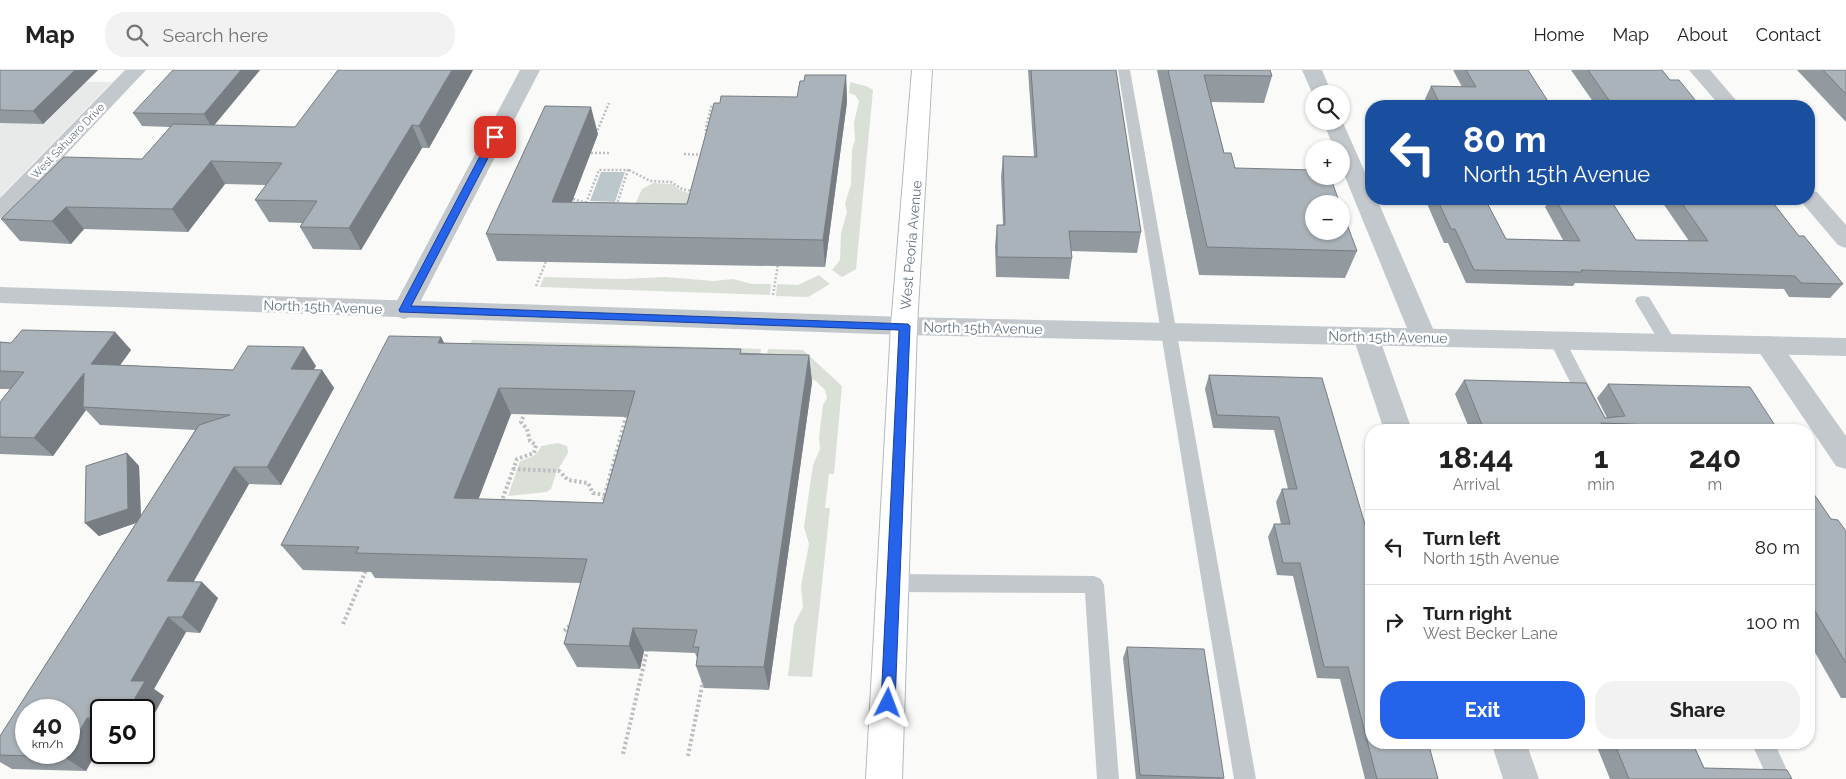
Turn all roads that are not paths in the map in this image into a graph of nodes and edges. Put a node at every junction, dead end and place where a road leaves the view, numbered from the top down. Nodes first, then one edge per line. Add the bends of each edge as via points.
1 (136, 70) edge
2 (530, 70) edge
3 (922, 70) edge
4 (1124, 70) edge
5 (1312, 70) edge
6 (1699, 70) edge
7 (1318, 85) edge
8 (1726, 100) edge
9 (1338, 130) edge
10 (1365, 196) edge
11 (1815, 204) edge
12 (1369, 205) edge
13 (0, 211) edge
14 (1846, 240) edge
15 (0, 295) edge
16 (1643, 301) dead end
17 (404, 310) junction
18 (904, 326) junction
19 (1169, 331) junction
20 (1366, 336) junction
21 (1424, 338) junction
22 (1558, 342) junction
23 (1669, 344) junction
24 (1768, 345) junction
25 (1846, 347) edge
26 (1396, 424) edge
27 (1600, 424) edge
28 (1846, 458) edge
29 (894, 583) junction
30 (1510, 749) edge
31 (1765, 749) edge
32 (884, 779) edge
33 (1108, 779) edge
34 (1245, 779) edge
35 (1520, 779) edge
36 (1780, 779) edge

1 - 13 street, West Sahuaro Drive
2 - 17 street
3 - 18 main road, West Peoria Avenue
4 - 19 lane
5 - 7 street
6 - 8 street
9 - 10 street
11 - 14 street
12 - 21 street
15 - 17 street, North 15th Avenue
16 - 23 lane
17 - 18 street, North 15th Avenue
18 - 19 street, North 15th Avenue
18 - 29 main road, West Peoria Avenue
19 - 20 street, North 15th Avenue
19 - 34 lane
20 - 21 street, North 15th Avenue
20 - 26 street
21 - 22 street, North 15th Avenue
22 - 23 street, North 15th Avenue
22 - 27 lane
23 - 24 street, North 15th Avenue
24 - 25 street, North 15th Avenue
24 - 28 street
29 - 32 main road, West Peoria Avenue
29 - 33 lane via 1094,585
30 - 35 street
31 - 36 lane

